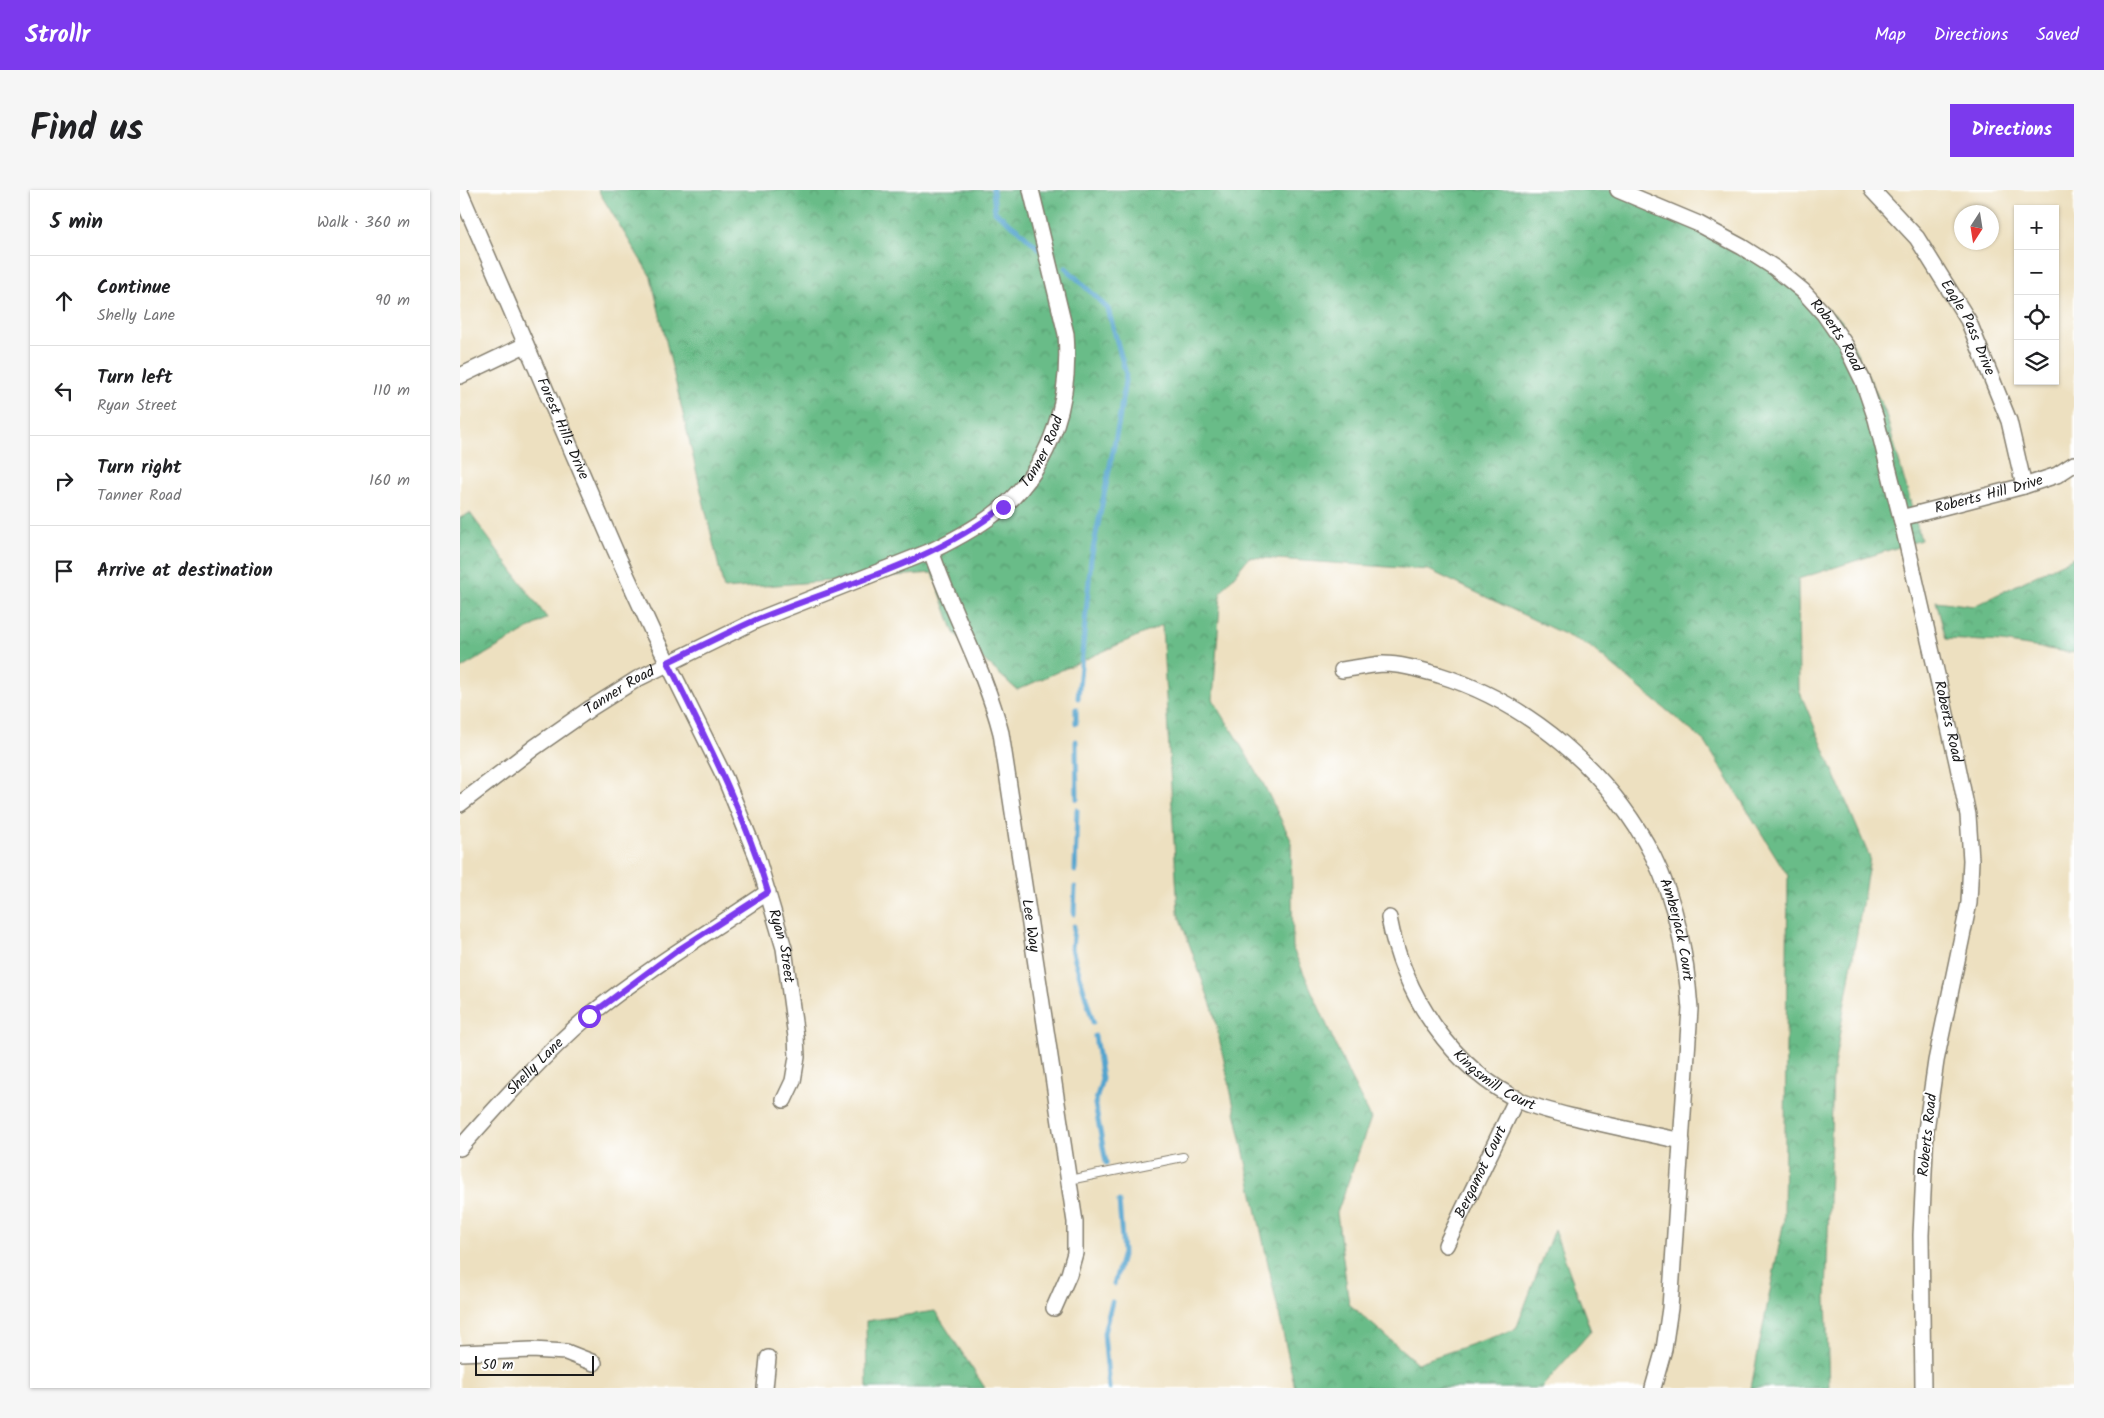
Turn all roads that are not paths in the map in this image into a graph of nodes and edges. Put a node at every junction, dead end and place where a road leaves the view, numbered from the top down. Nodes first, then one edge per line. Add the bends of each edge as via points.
1 (1031, 190) edge
2 (1618, 190) edge
3 (1872, 190) edge
4 (460, 192) edge
5 (525, 345) junction
6 (460, 376) edge
7 (2074, 464) edge
8 (2024, 486) junction
9 (1901, 518) junction
10 (931, 551) junction
11 (668, 662) junction
12 (1342, 670) dead end
13 (460, 804) edge
14 (768, 892) junction
15 (1389, 918) dead end
16 (1516, 1098) junction
17 (784, 1100) dead end
18 (1682, 1141) junction
19 (460, 1148) edge
20 (1183, 1157) dead end
21 (1069, 1180) junction
22 (1446, 1245) dead end
23 (1054, 1308) dead end
24 (460, 1353) edge
25 (768, 1358) dead end
26 (594, 1363) dead end
27 (765, 1388) edge
28 (1653, 1388) edge
29 (1923, 1388) edge

1 - 10 street, Tanner Road via 1066,334 1066,384 1062,405 1048,448 1016,494 990,517
2 - 9 street, Roberts Road via 1699,224 1742,247 1775,268 1824,314 1846,346 1863,381
3 - 8 street, Eagle Pass Drive via 1917,238 1968,320 2009,422
4 - 5 street, Forest Hills Drive
5 - 6 street
5 - 11 street, Forest Hills Drive
7 - 8 street, Roberts Hill Drive via 2057,476
8 - 9 street, Roberts Hill Drive
9 - 29 street, Roberts Road via 1957,762 1968,815 1971,853 1969,903 1936,1061 1926,1130 1921,1235
10 - 11 street, Tanner Road via 757,620
10 - 21 street, Lee Way via 986,684 1001,734
11 - 13 street, Tanner Road via 591,708
11 - 14 street, Ryan Street via 725,778
12 - 18 street, Amberjack Court via 1384,664 1419,669 1484,693 1563,744 1593,773 1629,817 1652,855 1667,889 1687,966 1690,1009
14 - 17 street, Ryan Street via 784,948 796,1037 793,1081
14 - 19 street, Shelly Lane via 678,950 589,1016 528,1074
15 - 16 street, Kingsmill Court via 1400,962 1437,1031 1464,1060
16 - 18 street, Kingsmill Court via 1558,1113
16 - 22 street, Bergamot Court
18 - 28 street, Amberjack Court via 1670,1308 1664,1349
20 - 21 lane
21 - 23 street, Lee Way via 1075,1222 1075,1253
24 - 26 street via 566,1352
25 - 27 street

